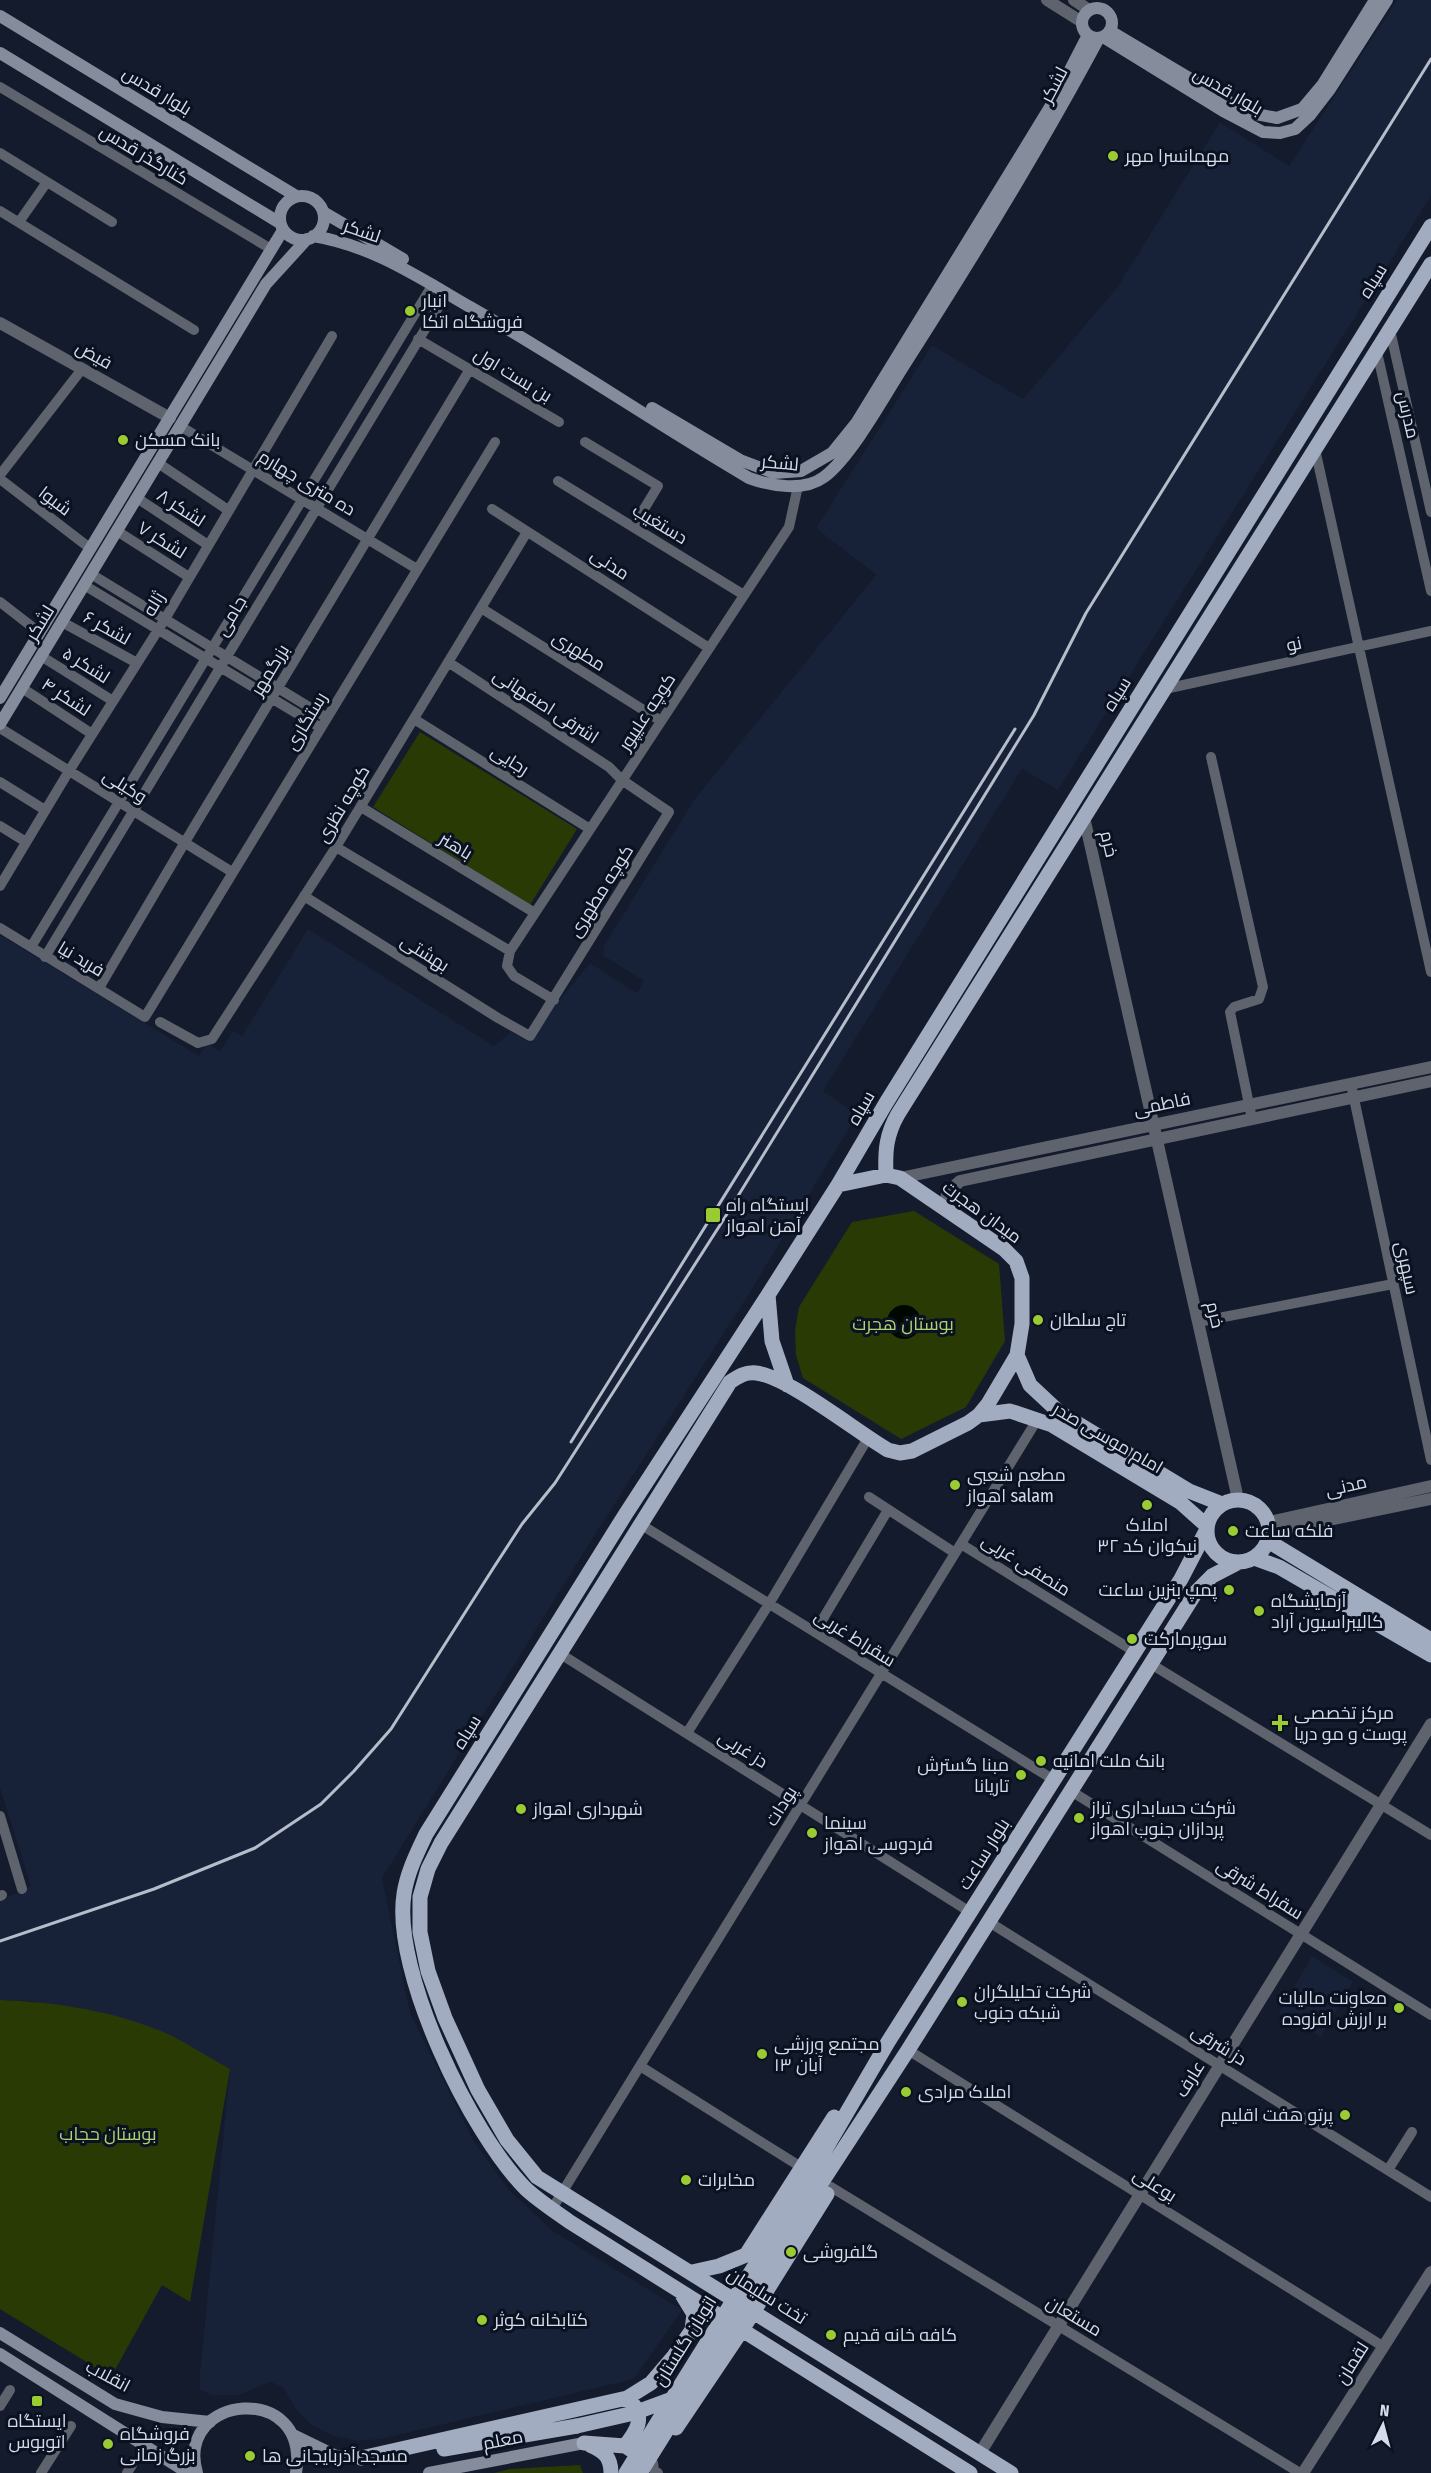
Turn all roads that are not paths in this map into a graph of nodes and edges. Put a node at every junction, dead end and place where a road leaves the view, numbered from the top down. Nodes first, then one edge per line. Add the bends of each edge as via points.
1 (1047, 0) edge
2 (1074, 0) edge
3 (1375, 0) edge
4 (1387, 0) edge
5 (1089, 10) junction
6 (0, 16) edge
7 (1082, 22) junction
8 (1100, 35) junction
9 (0, 53) edge
10 (1, 89) edge
11 (0, 153) edge
12 (47, 182) junction
13 (296, 196) junction
14 (0, 211) edge
15 (323, 212) junction
16 (19, 222) junction
17 (112, 222) dead end
18 (282, 226) junction
19 (1431, 226) edge
20 (310, 238) junction
21 (271, 249) junction
22 (287, 261) junction
23 (1431, 264) edge
24 (433, 284) junction
25 (447, 293) junction
26 (0, 323) edge
27 (194, 330) dead end
28 (1390, 330) junction
29 (332, 336) dead end
30 (418, 339) junction
31 (1377, 352) junction
32 (82, 369) junction
33 (470, 369) junction
34 (175, 422) junction
35 (559, 423) dead end
36 (495, 442) dead end
37 (585, 442) dead end
38 (1315, 449) junction
39 (158, 463) junction
40 (252, 469) junction
41 (0, 477) edge
42 (558, 481) dead end
43 (798, 486) junction
44 (136, 498) junction
45 (302, 499) junction
46 (316, 508) junction
47 (492, 509) dead end
48 (228, 510) junction
49 (1431, 512) edge
50 (633, 527) junction
51 (117, 531) junction
52 (527, 532) junction
53 (368, 539) junction
54 (208, 545) junction
55 (91, 549) junction
56 (417, 569) junction
57 (91, 574) junction
58 (189, 577) junction
59 (84, 585) junction
60 (1431, 591) edge
61 (744, 595) junction
62 (0, 602) edge
63 (481, 609) junction
64 (62, 622) junction
65 (162, 624) junction
66 (1431, 630) edge
67 (40, 633) junction
68 (1360, 646) junction
69 (212, 648) junction
70 (709, 648) junction
71 (41, 656) junction
72 (226, 656) junction
73 (206, 658) junction
74 (448, 662) junction
75 (137, 663) junction
76 (220, 667) junction
77 (21, 688) junction
78 (278, 688) junction
79 (1165, 689) junction
80 (0, 698) edge
81 (272, 698) junction
82 (113, 701) junction
83 (414, 719) junction
84 (661, 722) junction
85 (324, 723) junction
86 (0, 726) edge
87 (92, 734) junction
88 (1211, 756) dead end
89 (69, 771) junction
90 (622, 780) junction
91 (0, 782) edge
92 (119, 802) junction
93 (361, 807) junction
94 (45, 810) junction
95 (133, 810) junction
96 (1084, 817) junction
97 (0, 826) edge
98 (590, 830) junction
99 (185, 842) junction
100 (26, 843) junction
101 (336, 848) junction
102 (232, 872) junction
103 (1, 881) edge
104 (304, 896) junction
105 (535, 913) junction
106 (0, 928) edge
107 (31, 947) junction
108 (510, 951) junction
109 (45, 957) junction
110 (1431, 972) edge
111 (99, 988) junction
112 (554, 1000) junction
113 (146, 1017) joint
114 (160, 1022) dead end
115 (530, 1036) joint
116 (1431, 1067) edge
117 (1431, 1081) edge
118 (1351, 1083) junction
119 (1354, 1098) junction
120 (1249, 1105) junction
121 (1252, 1119) junction
122 (1154, 1125) junction
123 (1157, 1139) junction
124 (893, 1177) junction
125 (838, 1185) junction
126 (945, 1209) junction
127 (1393, 1284) junction
128 (768, 1294) junction
129 (1198, 1322) junction
130 (1017, 1355) junction
131 (787, 1385) junction
132 (979, 1415) junction
133 (1037, 1420) junction
134 (868, 1438) junction
135 (1431, 1460) edge
136 (1431, 1486) edge
137 (869, 1497) dead end
138 (1238, 1499) junction
139 (1431, 1499) edge
140 (1222, 1504) junction
141 (888, 1510) junction
142 (625, 1515) junction
143 (640, 1524) junction
144 (1207, 1529) junction
145 (1269, 1532) junction
146 (958, 1549) junction
147 (1254, 1558) junction
148 (1239, 1562) junction
149 (769, 1604) junction
150 (814, 1632) junction
151 (1431, 1640) edge
152 (1134, 1652) junction
153 (559, 1653) junction
154 (1431, 1655) edge
155 (1151, 1664) junction
156 (881, 1674) junction
157 (1431, 1724) edge
158 (687, 1733) junction
159 (1054, 1780) junction
160 (1071, 1791) junction
161 (1381, 1804) junction
162 (801, 1805) junction
163 (0, 1816) edge
164 (1431, 1835) edge
165 (22, 1889) dead end
166 (970, 1912) junction
167 (989, 1922) junction
168 (1301, 1934) junction
169 (1431, 2015) edge
170 (888, 2042) junction
171 (908, 2050) junction
172 (640, 2066) junction
173 (1220, 2066) junction
174 (1412, 2132) dead end
175 (801, 2167) junction
176 (1388, 2170) junction
177 (831, 2187) junction
178 (562, 2192) junction
179 (1140, 2195) junction
180 (1431, 2197) edge
181 (802, 2202) junction
182 (552, 2209) junction
183 (766, 2222) junction
184 (798, 2240) junction
185 (692, 2272) junction
186 (1431, 2272) edge
187 (682, 2293) junction
188 (754, 2311) junction
189 (1059, 2326) junction
190 (742, 2330) junction
191 (0, 2332) edge
192 (1384, 2347) junction
193 (0, 2354) edge
194 (10, 2390) dead end
195 (627, 2398) junction
196 (672, 2399) junction
197 (0, 2406) edge
198 (210, 2422) junction
199 (71, 2426) dead end
200 (293, 2435) junction
201 (584, 2443) junction
202 (625, 2446) junction
203 (980, 2452) junction
204 (361, 2458) junction
205 (652, 2470) edge
206 (41, 2473) edge
207 (188, 2473) edge
208 (198, 2473) edge
209 (296, 2473) edge
210 (429, 2473) edge
211 (612, 2473) edge
212 (626, 2473) edge
213 (635, 2473) edge
214 (970, 2473) edge
215 (1011, 2473) edge
216 (1302, 2473) edge

1 - 7 street
2 - 5 street
3 - 8 main road, بلوار قدس via 1323,84 1302,109 1277,118 1246,112
4 - 8 main road, بلوار قدس via 1310,115 1295,129 1280,133 1263,132 1223,111
5 - 7 main road
5 - 8 main road via 1099,8 1108,12 1112,22
6 - 13 main road, بلوار قدس
7 - 8 main road
8 - 15 main road, لشکر via 1054,99 857,422 832,453 801,471 774,473 740,460
8 - 43 main road, لشکر via 1047,136 872,416 823,478
9 - 18 main road
10 - 21 street, کنارگذر قدس
11 - 12 street
12 - 16 street
12 - 17 street
13 - 15 main road via 310,197
13 - 18 main road via 284,204
14 - 16 street
15 - 20 main road via 322,226
16 - 27 street
18 - 20 main road via 294,238
18 - 21 main road, لشکر
19 - 125 main road, سپاه
20 - 22 main road, لشکر
20 - 24 main road, لشکر via 329,239 377,255
21 - 22 main road via 285,251
21 - 34 main road, لشکر
22 - 34 main road, لشکر via 266,284
23 - 28 main road, سپاه
24 - 25 main road, لشکر
24 - 45 street
25 - 30 street, جامی
25 - 43 main road, لشکر via 749,478
26 - 32 street, فیض
28 - 31 main road, سپاه
28 - 49 street, مدرس
29 - 40 street, ژاله
30 - 33 street, بن بست اول
30 - 46 street, جامی
31 - 38 main road, سپاه
31 - 60 street, مدرس
32 - 34 street, فیض
32 - 41 street
33 - 35 street, بن بست اول
33 - 53 street, بزرگمهر
34 - 39 main road, لشکر
34 - 40 street, ده متری چهارم
34 - 55 main road, لشکر
36 - 56 street, رستگاری
37 - 50 street via 658,486
38 - 68 street
38 - 79 main road, سپاه
39 - 44 main road, لشکر
39 - 48 street
40 - 45 street, ده متری چهارم
40 - 48 street, ژاله
41 - 55 street, شیوا
42 - 50 street, دستغیب
43 - 61 street, کوچه علیپور via 789,527
44 - 51 main road, لشکر
44 - 54 street, لشکر ۸
45 - 46 street, ده متری چهارم
45 - 69 street
46 - 53 street, ده متری چهارم
46 - 72 street, جامی
47 - 52 street, مدنی
48 - 54 street, ژاله
50 - 61 street, دستغیب
51 - 57 main road, لشکر
51 - 58 street, لشکر ۷
52 - 63 street, کوچه نظری
52 - 70 street, مدنی
53 - 56 street, ده متری چهارم
53 - 78 street, بزرگمهر
54 - 58 street, ژاله
55 - 67 main road, لشکر
56 - 85 street, رستگاری
57 - 59 main road, لشکر
57 - 65 street
58 - 65 street, ژاله
59 - 64 main road, لشکر
59 - 65 street
61 - 70 street, کوچه علیپور
62 - 67 street
63 - 74 street, کوچه نظری
63 - 84 street, مطهری
64 - 71 main road, لشکر
64 - 75 street, لشکر ۶
65 - 69 street
65 - 73 street
65 - 75 street, ژاله
66 - 68 street, نو
67 - 80 main road, لشکر
68 - 79 street, نو
68 - 110 street
69 - 72 street
69 - 73 street
70 - 84 street, کوچه علیپور
71 - 77 main road, لشکر
71 - 82 street, لشکر ۵
72 - 76 street, جامی
72 - 78 street
73 - 76 street
73 - 92 street
74 - 83 street, کوچه نظری
74 - 90 street, اشرفی اصفهانی via 609,767
75 - 82 street, ژاله
76 - 81 street
76 - 95 street, جامی
77 - 86 main road, لشکر
77 - 87 street, لشکر ۴
78 - 81 street, بزرگمهر
78 - 85 street
79 - 96 main road, سپاه
81 - 85 street
81 - 99 street, بزرگمهر
82 - 87 street, ژاله
83 - 93 street, کوچه نظری
83 - 98 street, رجایی
84 - 90 street, کوچه علیپور
85 - 102 street, رستگاری
86 - 89 street, وکیلی
87 - 89 street, ژاله
88 - 120 street via 1263,987 1259,999 1230,1012
89 - 92 street, وکیلی
89 - 94 street, ژاله
90 - 98 street, کوچه علیپور
90 - 112 street, کوچه مطهری via 669,812
91 - 94 street
92 - 95 street, وکیلی
92 - 107 street
93 - 101 street, کوچه نظری
93 - 105 street, باهنر
94 - 100 street, ژاله
95 - 99 street, وکیلی
95 - 109 street, جامی
96 - 122 street, خرم
96 - 124 main road, سپاه via 889,1130 885,1143
97 - 100 street
98 - 105 street, کوچه علیپور
99 - 102 street, وکیلی
99 - 111 street, بزرگمهر
100 - 103 street, ژاله
101 - 104 street, کوچه نظری
101 - 108 street
102 - 113 street, رستگاری
104 - 114 street, کوچه نظری via 212,1039 198,1043
104 - 115 street, بهشتی
105 - 108 street, کوچه علیپور
106 - 107 street, فرید نیا
107 - 109 street, فرید نیا
108 - 112 street via 507,966 514,976
109 - 111 street, فرید نیا
111 - 113 street, فرید نیا
112 - 115 street, کوچه مطهری
116 - 118 street, فاطمی
117 - 119 street, فاطمی
118 - 119 street, سپهری
118 - 120 street, فاطمی
119 - 121 street, فاطمی
119 - 127 street, سپهری
120 - 121 street
120 - 122 street, فاطمی
121 - 123 street, فاطمی
122 - 123 street, خرم
122 - 124 street, فاطمی
123 - 126 street, فاطمی via 960,1181 947,1193
123 - 129 street, خرم
124 - 125 main road
124 - 126 main road, میدان هجرت
125 - 128 main road
126 - 130 main road, میدان هجرت via 1016,1261 1022,1278
127 - 129 street
127 - 135 street, سپهری
128 - 131 main road via 772,1341
128 - 142 main road, سپاه
129 - 138 street, خرم
130 - 132 main road, میدان هجرت
130 - 140 main road, امام موسی صدر via 1030,1385 1060,1413 1189,1491
131 - 134 main road, میدان هجرت
131 - 143 main road, سپاه via 757,1373 743,1373 730,1382
132 - 133 main road, امام موسی صدر via 1010,1411
132 - 134 main road, میدان هجرت via 912,1451 888,1450
133 - 144 main road, امام موسی صدر via 1052,1425 1180,1502
133 - 146 street, پودات
134 - 149 street
136 - 145 street, مدنی
137 - 141 street, منصفی غربی
138 - 140 main road
138 - 145 main road via 1257,1505
139 - 145 street, مدنی
140 - 144 main road via 1210,1515
141 - 146 street, منصفی غربی
141 - 150 street
142 - 143 main road
142 - 182 main road, سپاه via 426,1834 412,1863 404,1895 404,1934 413,1975 447,2063 494,2149 526,2189
143 - 149 street, سقراط غربی
143 - 153 main road, سپاه
144 - 148 main road via 1208,1541 1220,1557
144 - 152 main road, بلوار ساعت via 1181,1579
145 - 147 main road via 1263,1550
145 - 151 main road
146 - 152 street, منصفی غربی
146 - 156 street, پودات
147 - 148 main road
147 - 154 main road via 1279,1566
148 - 155 main road via 1212,1576 1196,1592
149 - 150 street, سقراط غربی
149 - 158 street
150 - 156 street, سقراط غربی
152 - 159 main road, بلوار ساعت
153 - 158 street, دز غربی
153 - 178 main road, سپاه via 436,1851 420,1897 420,1932 441,2008 478,2090 514,2149 537,2176
155 - 160 main road
155 - 161 street
156 - 159 street, سقراط غربی
156 - 162 street, پودات
157 - 161 street, عارف
158 - 162 street, دز غربی
159 - 166 main road, بلوار ساعت
160 - 167 main road
160 - 168 street, سقراط شرقی
161 - 164 street
161 - 168 street, عارف
162 - 166 street, دز غربی
162 - 172 street, پودات
163 - 165 street
166 - 170 main road, بلوار ساعت
167 - 171 main road
167 - 173 street, دز شرقی
168 - 169 street, سقراط شرقی
168 - 173 street, عارف
170 - 175 main road
170 - 181 main road, بلوار ساعت
171 - 177 main road
171 - 179 street, بوعلی
171 - 181 main road
172 - 175 street
172 - 178 street, پودات
173 - 176 street, دز شرقی
173 - 179 street, عارف
174 - 176 street
175 - 183 main road
176 - 180 street, دز شرقی
177 - 184 main road
177 - 189 street, مستعان
178 - 182 street, پودات
178 - 185 main road, تخت سلیمان
179 - 189 street, عارف
179 - 192 street, بوعلی
181 - 196 main road, اتوبان گلستان, bridge
181 - 205 main road, bridge
182 - 187 main road
183 - 184 main road via 763,2246 751,2263 755,2276 768,2276 781,2255
183 - 185 main road via 746,2255
184 - 188 main road
185 - 188 main road, تخت سلیمان
186 - 192 street, لقمان
187 - 190 main road
187 - 195 main road via 694,2314 692,2330 651,2383
188 - 190 main road
188 - 203 main road, تخت سلیمان
189 - 203 street, عارف
189 - 216 street, مستعان
190 - 205 main road
190 - 214 main road
191 - 198 main road, انقلاب via 115,2404 162,2416
192 - 216 street, لقمان
193 - 207 main road, انقلاب
194 - 197 street
195 - 202 main road via 637,2409 640,2422
195 - 204 main road
196 - 204 main road, bridge via 634,2413 577,2426 432,2452
196 - 212 main road, اتوبان گلستان, bridge
198 - 200 main road via 239,2407 255,2408 284,2422
198 - 208 main road via 195,2450
199 - 206 street
200 - 204 main road via 336,2456
200 - 209 main road
201 - 202 main road
201 - 210 main road, معلم
201 - 211 main road via 603,2450 611,2462
202 - 205 main road
203 - 215 main road, تخت سلیمان
211 - 213 main road via 623,2469

